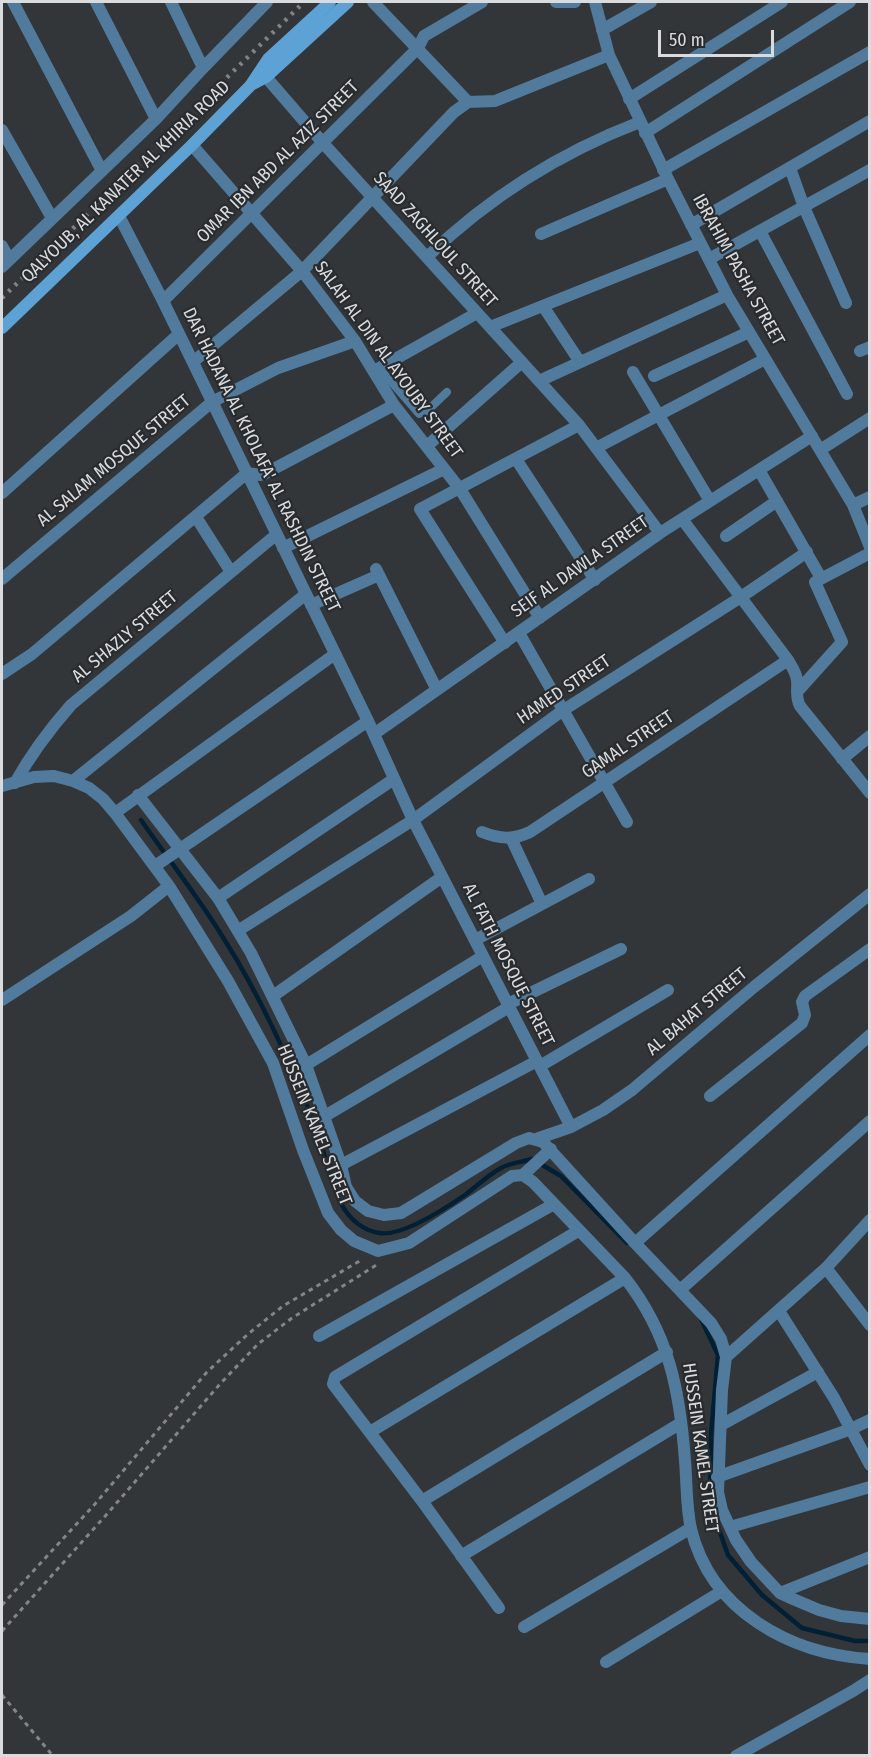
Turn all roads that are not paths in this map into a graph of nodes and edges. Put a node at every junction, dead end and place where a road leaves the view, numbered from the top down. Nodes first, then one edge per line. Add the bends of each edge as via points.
1 (12, 2) edge
2 (96, 2) edge
3 (171, 2) edge
4 (267, 2) edge
5 (330, 2) edge
6 (348, 2) edge
7 (374, 2) edge
8 (482, 2) edge
9 (556, 2) edge
10 (575, 2) edge
11 (595, 2) edge
12 (651, 2) edge
13 (782, 2) edge
14 (850, 2) edge
15 (2, 7) edge
16 (255, 7) edge
17 (602, 30) junction
18 (418, 48) junction
19 (870, 52) edge
20 (609, 55) junction
21 (202, 68) junction
22 (267, 77) junction
23 (250, 86) junction
24 (628, 99) junction
25 (468, 102) junction
26 (156, 119) junction
27 (870, 121) edge
28 (642, 127) junction
29 (2, 130) edge
30 (323, 143) junction
31 (192, 145) junction
32 (790, 168) junction
33 (870, 170) edge
34 (102, 171) junction
35 (666, 174) junction
36 (371, 196) junction
37 (804, 207) junction
38 (251, 213) junction
39 (119, 216) junction
40 (52, 218) junction
41 (691, 225) junction
42 (760, 231) junction
43 (542, 234) dead end
44 (700, 243) junction
45 (2, 246) edge
46 (427, 257) junction
47 (709, 260) junction
48 (5, 263) edge
49 (302, 271) junction
50 (727, 295) junction
51 (163, 301) junction
52 (846, 303) dead end
53 (543, 306) junction
54 (477, 313) junction
55 (490, 327) junction
56 (2, 328) edge
57 (749, 332) junction
58 (179, 334) junction
59 (356, 341) junction
60 (765, 359) junction
61 (193, 362) junction
62 (522, 362) junction
63 (580, 362) junction
64 (376, 370) junction
65 (633, 372) dead end
66 (654, 376) dead end
67 (539, 381) junction
68 (447, 392) dead end
69 (847, 394) dead end
70 (212, 402) junction
71 (394, 405) junction
72 (659, 415) junction
73 (870, 418) edge
74 (579, 425) junction
75 (812, 436) junction
76 (427, 446) junction
77 (596, 448) junction
78 (820, 450) junction
79 (516, 459) junction
80 (444, 469) junction
81 (759, 470) junction
82 (247, 474) junction
83 (460, 489) junction
84 (2, 493) edge
85 (870, 497) edge
86 (710, 501) junction
87 (777, 501) junction
88 (853, 506) junction
89 (195, 517) junction
90 (682, 519) junction
91 (660, 532) junction
92 (277, 534) junction
93 (726, 536) dead end
94 (870, 547) edge
95 (283, 548) junction
96 (807, 552) junction
97 (870, 553) edge
98 (231, 572) junction
99 (821, 578) junction
100 (2, 579) edge
101 (595, 580) junction
102 (741, 597) junction
103 (308, 599) junction
104 (540, 618) junction
105 (519, 633) junction
106 (504, 643) junction
107 (335, 654) junction
108 (788, 660) junction
109 (2, 674) edge
110 (437, 690) junction
111 (797, 692) junction
112 (562, 711) junction
113 (368, 721) junction
114 (374, 734) junction
115 (870, 736) edge
116 (842, 759) junction
117 (394, 779) junction
118 (73, 781) junction
119 (604, 782) junction
120 (15, 783) junction
121 (2, 786) edge
122 (870, 793) edge
123 (138, 795) junction
124 (115, 813) junction
125 (413, 820) junction
126 (627, 822) dead end
127 (482, 832) dead end
128 (511, 838) junction
129 (180, 848) junction
130 (155, 866) junction
131 (442, 877) junction
132 (589, 879) dead end
133 (169, 886) junction
134 (870, 894) edge
135 (218, 898) junction
136 (542, 904) junction
137 (239, 930) junction
138 (475, 940) junction
139 (621, 949) dead end
140 (870, 949) edge
141 (483, 956) junction
142 (668, 990) dead end
143 (273, 996) junction
144 (2, 1000) edge
145 (508, 1005) junction
146 (870, 1035) edge
147 (539, 1064) junction
148 (306, 1065) junction
149 (710, 1096) dead end
150 (325, 1116) junction
151 (870, 1121) edge
152 (571, 1127) junction
153 (536, 1139) junction
154 (551, 1149) junction
155 (341, 1165) junction
156 (523, 1175) junction
157 (554, 1204) junction
158 (870, 1220) edge
159 (578, 1231) junction
160 (635, 1243) junction
161 (826, 1268) junction
162 (625, 1278) junction
163 (680, 1290) junction
164 (779, 1311) junction
165 (870, 1325) edge
166 (319, 1336) dead end
167 (667, 1352) junction
168 (726, 1357) junction
169 (818, 1372) junction
170 (870, 1420) edge
171 (681, 1423) junction
172 (721, 1425) junction
173 (851, 1429) junction
174 (370, 1432) junction
175 (870, 1464) edge
176 (717, 1477) junction
177 (870, 1487) edge
178 (423, 1501) junction
179 (730, 1527) junction
180 (691, 1528) junction
181 (461, 1556) junction
182 (870, 1557) edge
183 (722, 1591) junction
184 (780, 1593) junction
185 (499, 1608) dead end
186 (870, 1619) edge
187 (524, 1627) dead end
188 (870, 1659) edge
189 (606, 1662) dead end
190 (870, 1680) edge
191 (736, 1755) edge

1 - 15 street
1 - 34 street
2 - 26 street
3 - 21 street
4 - 16 street, QALYOUB, AL KANATER AL KHIRIA ROAD
5 - 23 main road, QALYOUB, AL KANATER AL KHIRIA ROAD via 268,59
6 - 22 main road, QALYOUB, AL KANATER AL KHIRIA ROAD
7 - 18 street
8 - 18 street, OMAR IBN ABD AL AZIZ STREET via 424,36
9 - 10 street
11 - 17 street, IBRAHIM PASHA STREET
12 - 17 street
13 - 24 street
14 - 28 street
16 - 21 street, QALYOUB, AL KANATER AL KHIRIA ROAD
17 - 20 street, IBRAHIM PASHA STREET
18 - 25 street
18 - 30 street, OMAR IBN ABD AL AZIZ STREET
19 - 35 street
20 - 24 street, IBRAHIM PASHA STREET
20 - 25 street via 495,101
21 - 26 street, QALYOUB, AL KANATER AL KHIRIA ROAD
22 - 23 main road, QALYOUB, AL KANATER AL KHIRIA ROAD
22 - 30 street, SAAD ZAGHLOUL STREET
23 - 31 main road, QALYOUB, AL KANATER AL KHIRIA ROAD
24 - 28 street, IBRAHIM PASHA STREET
25 - 36 street
26 - 34 street, QALYOUB, AL KANATER AL KHIRIA ROAD
27 - 32 street
28 - 35 street, IBRAHIM PASHA STREET
28 - 46 street via 587,143 537,170 490,202
29 - 40 street
30 - 36 street, SAAD ZAGHLOUL STREET
30 - 38 street, OMAR IBN ABD AL AZIZ STREET
31 - 38 street, SALAH AL DIN AL AYOUBY STREET
31 - 39 main road, QALYOUB, AL KANATER AL KHIRIA ROAD
32 - 37 street
32 - 41 street
33 - 37 street
34 - 40 street, QALYOUB, AL KANATER AL KHIRIA ROAD
35 - 41 street, IBRAHIM PASHA STREET
35 - 43 street
36 - 46 street, SAAD ZAGHLOUL STREET
36 - 49 street
37 - 42 street
37 - 52 street
38 - 49 street, SALAH AL DIN AL AYOUBY STREET
38 - 51 street, OMAR IBN ABD AL AZIZ STREET
39 - 51 street, DAR HADANA AL KHOLAFA' AL RASHDIN STREET
39 - 56 main road, QALYOUB, AL KANATER AL KHIRIA ROAD
40 - 48 street, QALYOUB, AL KANATER AL KHIRIA ROAD
41 - 44 street, IBRAHIM PASHA STREET
42 - 47 street
42 - 69 street
44 - 47 street, IBRAHIM PASHA STREET
44 - 53 street
45 - 48 street
46 - 54 street, SAAD ZAGHLOUL STREET
47 - 50 street, IBRAHIM PASHA STREET
49 - 59 street, SALAH AL DIN AL AYOUBY STREET
49 - 61 street
50 - 57 street, IBRAHIM PASHA STREET
50 - 63 street
51 - 58 street, DAR HADANA AL KHOLAFA' AL RASHDIN STREET
53 - 55 street
53 - 63 street
54 - 55 street, SAAD ZAGHLOUL STREET
54 - 64 street
55 - 62 street, SAAD ZAGHLOUL STREET
57 - 60 street, IBRAHIM PASHA STREET
57 - 66 street
58 - 61 street, DAR HADANA AL KHOLAFA' AL RASHDIN STREET
58 - 84 street
59 - 64 street, SALAH AL DIN AL AYOUBY STREET
59 - 70 street, AL SALAM MOSQUE STREET via 278,368
60 - 72 street
60 - 75 street, IBRAHIM PASHA STREET
61 - 70 street, DAR HADANA AL KHOLAFA' AL RASHDIN STREET
62 - 67 street, SAAD ZAGHLOUL STREET
62 - 76 street
63 - 67 street
64 - 68 lane via 419,414
64 - 71 street, SALAH AL DIN AL AYOUBY STREET
65 - 72 street
67 - 74 street, SAAD ZAGHLOUL STREET
70 - 82 street, DAR HADANA AL KHOLAFA' AL RASHDIN STREET
70 - 100 street, AL SALAM MOSQUE STREET
71 - 76 street, SALAH AL DIN AL AYOUBY STREET
71 - 82 street via 266,473
72 - 77 street
72 - 86 street
73 - 78 street
74 - 77 street, SAAD ZAGHLOUL STREET
74 - 79 street
75 - 78 street, IBRAHIM PASHA STREET
75 - 81 street, SEIF AL DAWLA STREET
76 - 80 street, SALAH AL DIN AL AYOUBY STREET
77 - 91 street, SAAD ZAGHLOUL STREET
78 - 88 street, IBRAHIM PASHA STREET
79 - 83 street
79 - 101 street
80 - 83 street, SALAH AL DIN AL AYOUBY STREET
80 - 95 street
81 - 86 street, SEIF AL DAWLA STREET
81 - 87 street
82 - 89 street
82 - 92 street, DAR HADANA AL KHOLAFA' AL RASHDIN STREET
83 - 104 street, SALAH AL DIN AL AYOUBY STREET
83 - 106 street via 420,509
85 - 88 street
86 - 90 street, SEIF AL DAWLA STREET
87 - 93 street
87 - 96 street
88 - 94 street, IBRAHIM PASHA STREET
89 - 98 street
89 - 109 street via 32,654
90 - 91 street, SEIF AL DAWLA STREET
90 - 102 street
91 - 101 street, SEIF AL DAWLA STREET
92 - 95 street, DAR HADANA AL KHOLAFA' AL RASHDIN STREET
92 - 98 street, AL SHAZLY STREET
95 - 103 street, DAR HADANA AL KHOLAFA' AL RASHDIN STREET
96 - 99 street
96 - 102 street, HAMED STREET
97 - 99 street
98 - 120 street, AL SHAZLY STREET via 71,705 43,738
99 - 111 street via 815,584 842,644
101 - 104 street, SEIF AL DAWLA STREET
102 - 108 street
102 - 112 street, HAMED STREET
103 - 107 street, DAR HADANA AL KHOLAFA' AL RASHDIN STREET
103 - 110 street via 377,572
103 - 118 street
104 - 105 street, SEIF AL DAWLA STREET
105 - 106 street, SEIF AL DAWLA STREET
105 - 112 street
106 - 110 street, SEIF AL DAWLA STREET
107 - 113 street, DAR HADANA AL KHOLAFA' AL RASHDIN STREET
107 - 123 street
108 - 111 street via 794,670
108 - 119 street, GAMAL STREET
110 - 114 street, SEIF AL DAWLA STREET
111 - 116 street via 800,706
112 - 119 street
112 - 125 street, HAMED STREET
113 - 114 street, DAR HADANA AL KHOLAFA' AL RASHDIN STREET
113 - 129 street
114 - 117 street, DAR HADANA AL KHOLAFA' AL RASHDIN STREET
115 - 116 street
116 - 122 street
117 - 125 street, AL FATH MOSQUE STREET
117 - 135 street
118 - 120 street, HUSSEIN KAMEL STREET via 54,776
118 - 124 street, HUSSEIN KAMEL STREET via 89,788
119 - 126 street
119 - 128 street, GAMAL STREET via 530,832
120 - 121 street, HUSSEIN KAMEL STREET
123 - 124 street
123 - 129 street, HUSSEIN KAMEL STREET
124 - 130 street, HUSSEIN KAMEL STREET
125 - 131 street, AL FATH MOSQUE STREET
125 - 137 street, HAMED STREET
127 - 128 street via 496,838
128 - 136 street
129 - 130 street
129 - 135 street, HUSSEIN KAMEL STREET
130 - 133 street, HUSSEIN KAMEL STREET
131 - 138 street, AL FATH MOSQUE STREET
131 - 143 street
132 - 136 street
133 - 144 street
133 - 156 street, HUSSEIN KAMEL STREET via 207,944 273,1063 328,1213 340,1230 379,1256 409,1243 512,1176
134 - 152 street, AL BAHAT STREET via 632,1090
135 - 137 street, HUSSEIN KAMEL STREET
136 - 138 street
137 - 143 street, HUSSEIN KAMEL STREET
138 - 141 street, AL FATH MOSQUE STREET
139 - 145 street
140 - 149 street via 805,996 802,1023
141 - 145 street, AL FATH MOSQUE STREET
141 - 148 street
142 - 147 street
143 - 148 street, HUSSEIN KAMEL STREET
145 - 147 street, AL FATH MOSQUE STREET
145 - 150 street
146 - 160 street
147 - 152 street, AL FATH MOSQUE STREET
147 - 155 street
148 - 150 street, HUSSEIN KAMEL STREET
150 - 155 street, HUSSEIN KAMEL STREET
151 - 163 street
152 - 153 street, AL BAHAT STREET
153 - 154 street, HUSSEIN KAMEL STREET
153 - 155 street, HUSSEIN KAMEL STREET via 516,1143 401,1213 384,1215 368,1211 355,1201
154 - 156 street
154 - 160 street, HUSSEIN KAMEL STREET
156 - 157 street, HUSSEIN KAMEL STREET
157 - 159 street, HUSSEIN KAMEL STREET
157 - 166 street
158 - 161 street
159 - 162 street, HUSSEIN KAMEL STREET
159 - 174 street via 335,1377 333,1384
160 - 163 street, HUSSEIN KAMEL STREET
161 - 164 street
161 - 165 street
162 - 167 street, HUSSEIN KAMEL STREET via 650,1313
162 - 174 street
163 - 168 street, HUSSEIN KAMEL STREET via 711,1323
164 - 168 street
164 - 169 street
167 - 171 street, HUSSEIN KAMEL STREET
167 - 178 street
168 - 172 street, HUSSEIN KAMEL STREET
169 - 172 street
169 - 173 street
170 - 173 street
171 - 180 street, HUSSEIN KAMEL STREET
171 - 181 street
172 - 176 street, HUSSEIN KAMEL STREET
173 - 175 street
173 - 176 street
174 - 178 street
176 - 179 street, HUSSEIN KAMEL STREET via 722,1510
177 - 179 street
178 - 181 street
179 - 184 street, HUSSEIN KAMEL STREET via 751,1562
180 - 183 street, HUSSEIN KAMEL STREET via 706,1567
180 - 187 street
181 - 185 street
182 - 184 street
183 - 188 street, HUSSEIN KAMEL STREET via 744,1614 770,1631 831,1655
183 - 189 street
184 - 186 street, HUSSEIN KAMEL STREET via 819,1610
190 - 191 street

